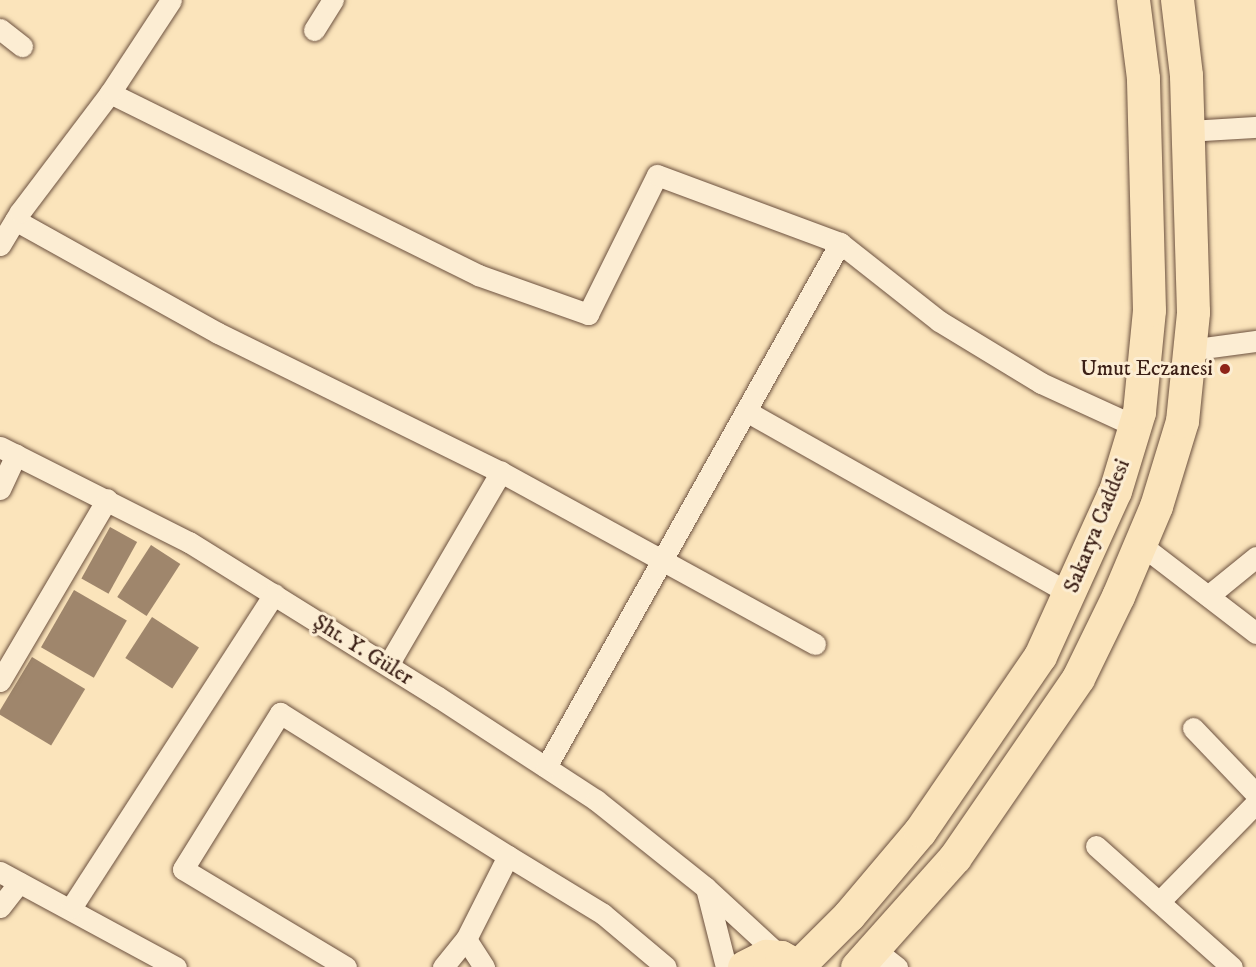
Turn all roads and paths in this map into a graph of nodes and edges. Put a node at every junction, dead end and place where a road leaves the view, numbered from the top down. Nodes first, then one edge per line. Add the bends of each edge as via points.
1 (171, 0) edge
2 (333, 0) edge
3 (1133, 0) edge
4 (1177, 0) edge
5 (0, 29) edge
6 (314, 30) dead end
7 (22, 46) dead end
8 (110, 93) junction
9 (1256, 127) edge
10 (1188, 131) junction
11 (15, 220) junction
12 (840, 243) junction
13 (0, 245) edge
14 (1256, 341) edge
15 (1189, 350) junction
16 (746, 411) junction
17 (1135, 426) junction
18 (8, 451) edge
19 (501, 472) junction
20 (0, 489) edge
21 (107, 499) junction
22 (1140, 544) junction
23 (1256, 557) edge
24 (661, 563) junction
25 (274, 594) junction
26 (1071, 594) junction
27 (1208, 596) junction
28 (1256, 633) edge
29 (815, 644) dead end
30 (388, 665) junction
31 (0, 681) edge
32 (1193, 728) dead end
33 (546, 768) junction
34 (1256, 794) edge
35 (1256, 803) edge
36 (1096, 846) dead end
37 (508, 856) junction
38 (0, 872) edge
39 (19, 883) junction
40 (705, 887) junction
41 (1159, 902) junction
42 (0, 906) edge
43 (71, 908) junction
44 (466, 939) junction
45 (876, 961) edge
46 (793, 963) edge
47 (727, 965) edge
48 (172, 966) edge
49 (346, 967) edge
50 (443, 967) edge
51 (484, 967) edge
52 (666, 967) edge
53 (1232, 967) edge

1 - 8 street
2 - 6 street
3 - 17 main road, Sakarya Caddesi via 1143,78 1149,310
4 - 10 main road, Sakarya Caddesi
5 - 7 street
8 - 11 street
8 - 12 street via 478,275 588,314 657,175
9 - 10 street
10 - 15 main road, Sakarya Caddesi via 1193,312
11 - 13 street
11 - 19 street via 218,333
12 - 16 street
12 - 17 street via 939,321 1041,383
14 - 15 street
15 - 22 main road, Sakarya Caddesi via 1182,421
16 - 24 street
16 - 26 street
17 - 26 main road, Sakarya Caddesi via 1115,491
18 - 20 street
18 - 21 street, Şht. Y. Güler
19 - 24 street
19 - 30 street
21 - 25 street, Şht. Y. Güler via 189,542
21 - 31 street
22 - 27 street
22 - 45 main road, Sakarya Caddesi via 1078,678 955,857
23 - 27 street
24 - 29 street
24 - 33 street
25 - 30 street, Şht. Y. Güler
25 - 43 street
26 - 46 main road, Sakarya Caddesi via 1040,656 920,831 849,915
27 - 28 street
30 - 33 street, Şht. Y. Güler
32 - 34 street
33 - 40 street, Şht. Y. Güler via 596,800
35 - 41 street
36 - 41 street
37 - 44 street
37 - 49 street via 280,712 183,869
37 - 52 street via 603,914
38 - 39 street
39 - 42 street
39 - 43 street
40 - 46 street, Şht. Y. Güler
40 - 47 street
41 - 53 street
43 - 48 street
44 - 50 street
44 - 51 street
46 - 47 main road via 766,956

